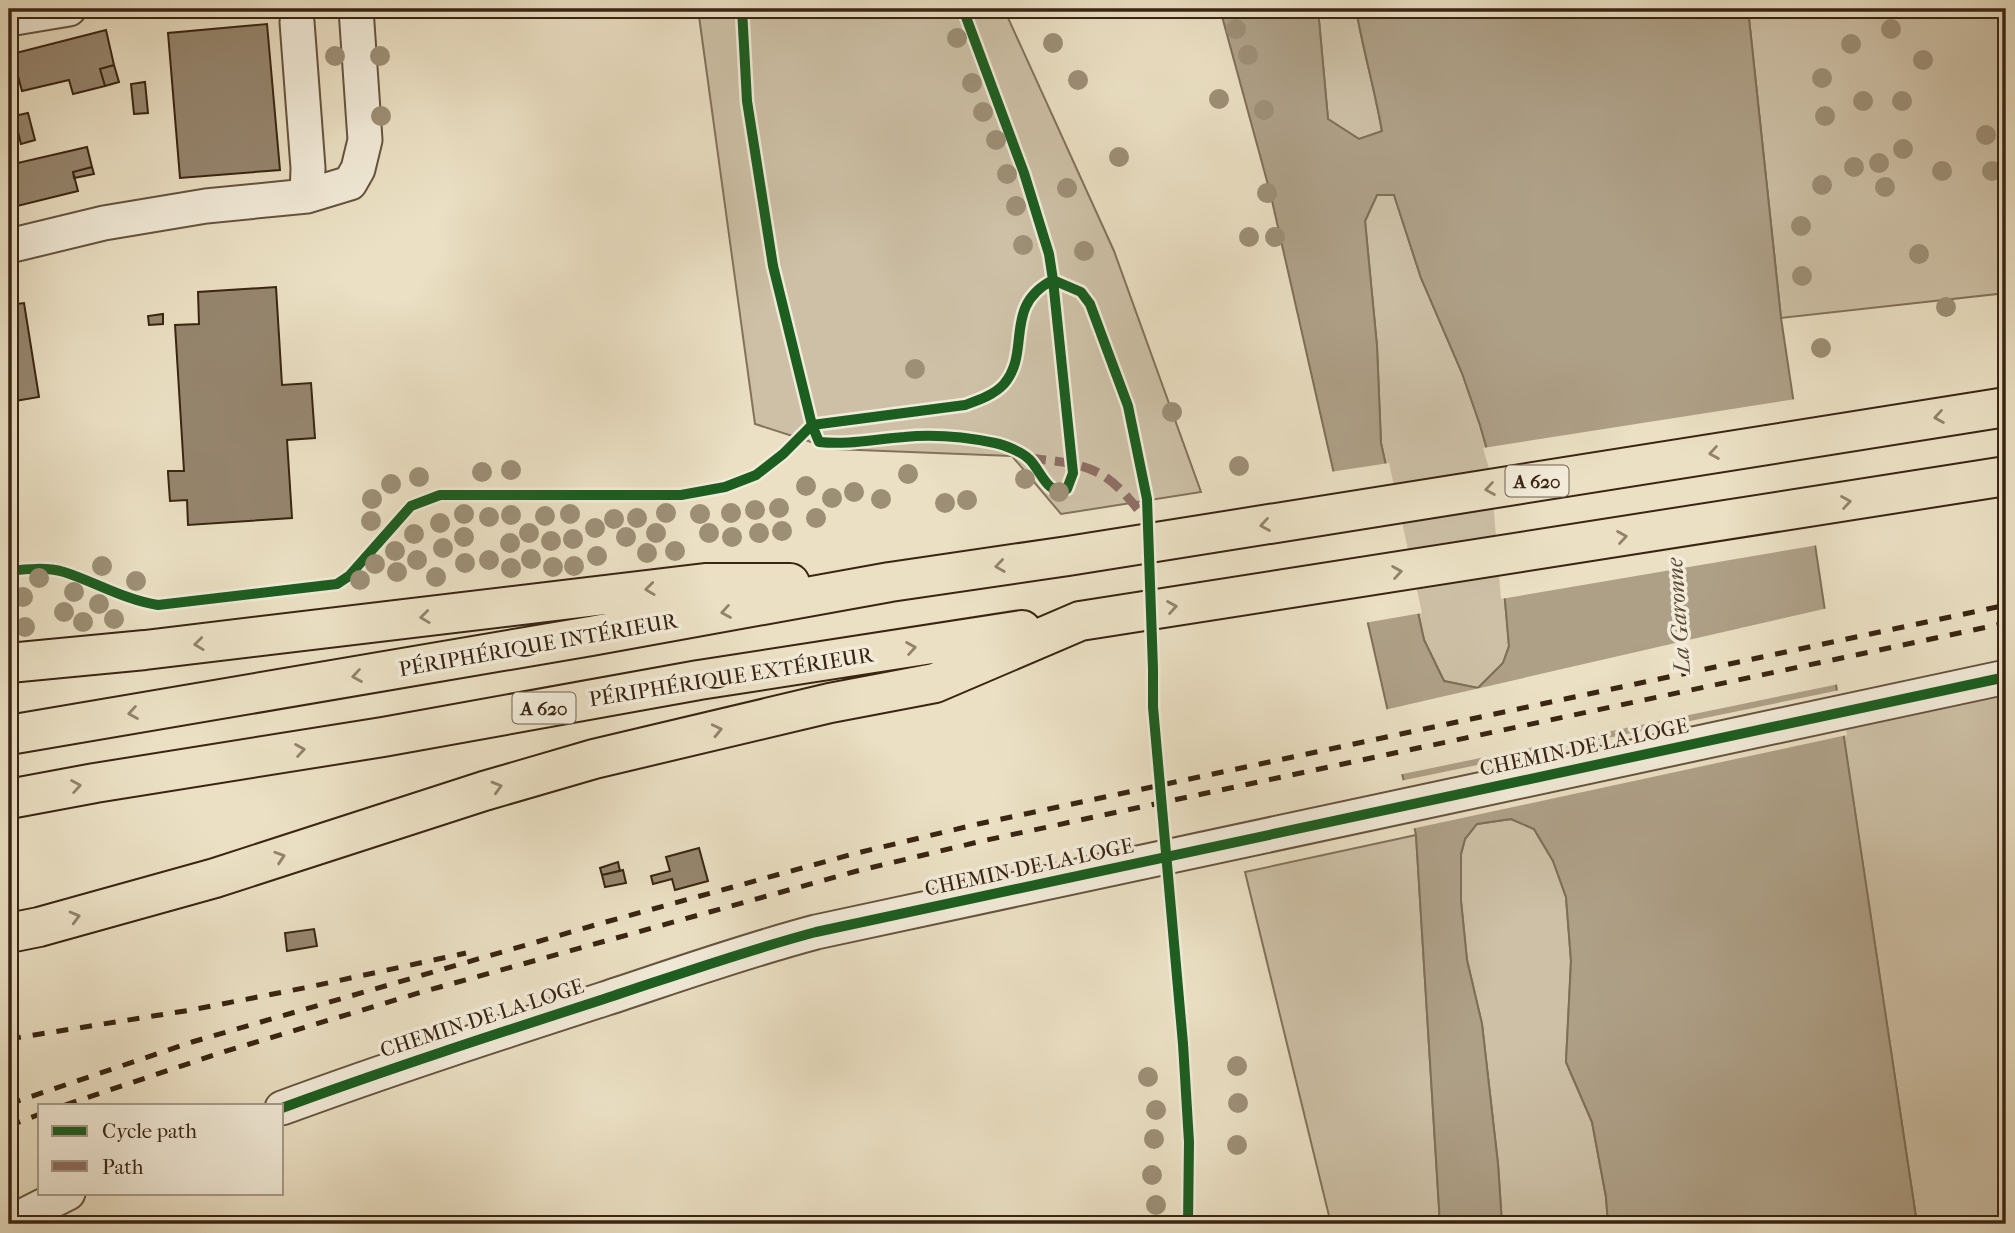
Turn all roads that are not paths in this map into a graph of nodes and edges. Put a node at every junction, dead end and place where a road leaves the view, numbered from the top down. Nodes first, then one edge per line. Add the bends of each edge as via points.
1 (69, 9) edge
2 (356, 9) edge
3 (9, 19) edge
4 (297, 22) dead end
5 (307, 196) junction
6 (9, 246) edge
7 (2006, 407) edge
8 (2006, 476) edge
9 (890, 582) junction
10 (1080, 621) junction
11 (9, 663) edge
12 (2006, 677) edge
13 (9, 735) edge
14 (9, 799) edge
15 (9, 933) edge
16 (284, 1107) edge
17 (66, 1194) edge
18 (9, 1223) edge

1 - 3 street
2 - 5 street via 365,140 358,169 350,183
4 - 5 street
5 - 6 street via 104,223
7 -> 9 highway, PÉRIPHÉRIQUE INTÉRIEUR / A 620
10 -> 8 highway, A 620
9 -> 11 highway via 705,583
9 -> 13 highway, PÉRIPHÉRIQUE INTÉRIEUR / A 620
14 -> 10 highway, PÉRIPHÉRIQUE EXTÉRIEUR / A 620 via 699,680
15 -> 10 highway via 215,878 594,759 935,682
12 - 16 street, CHEMIN DE LA LOGE via 816,932
17 - 18 street

